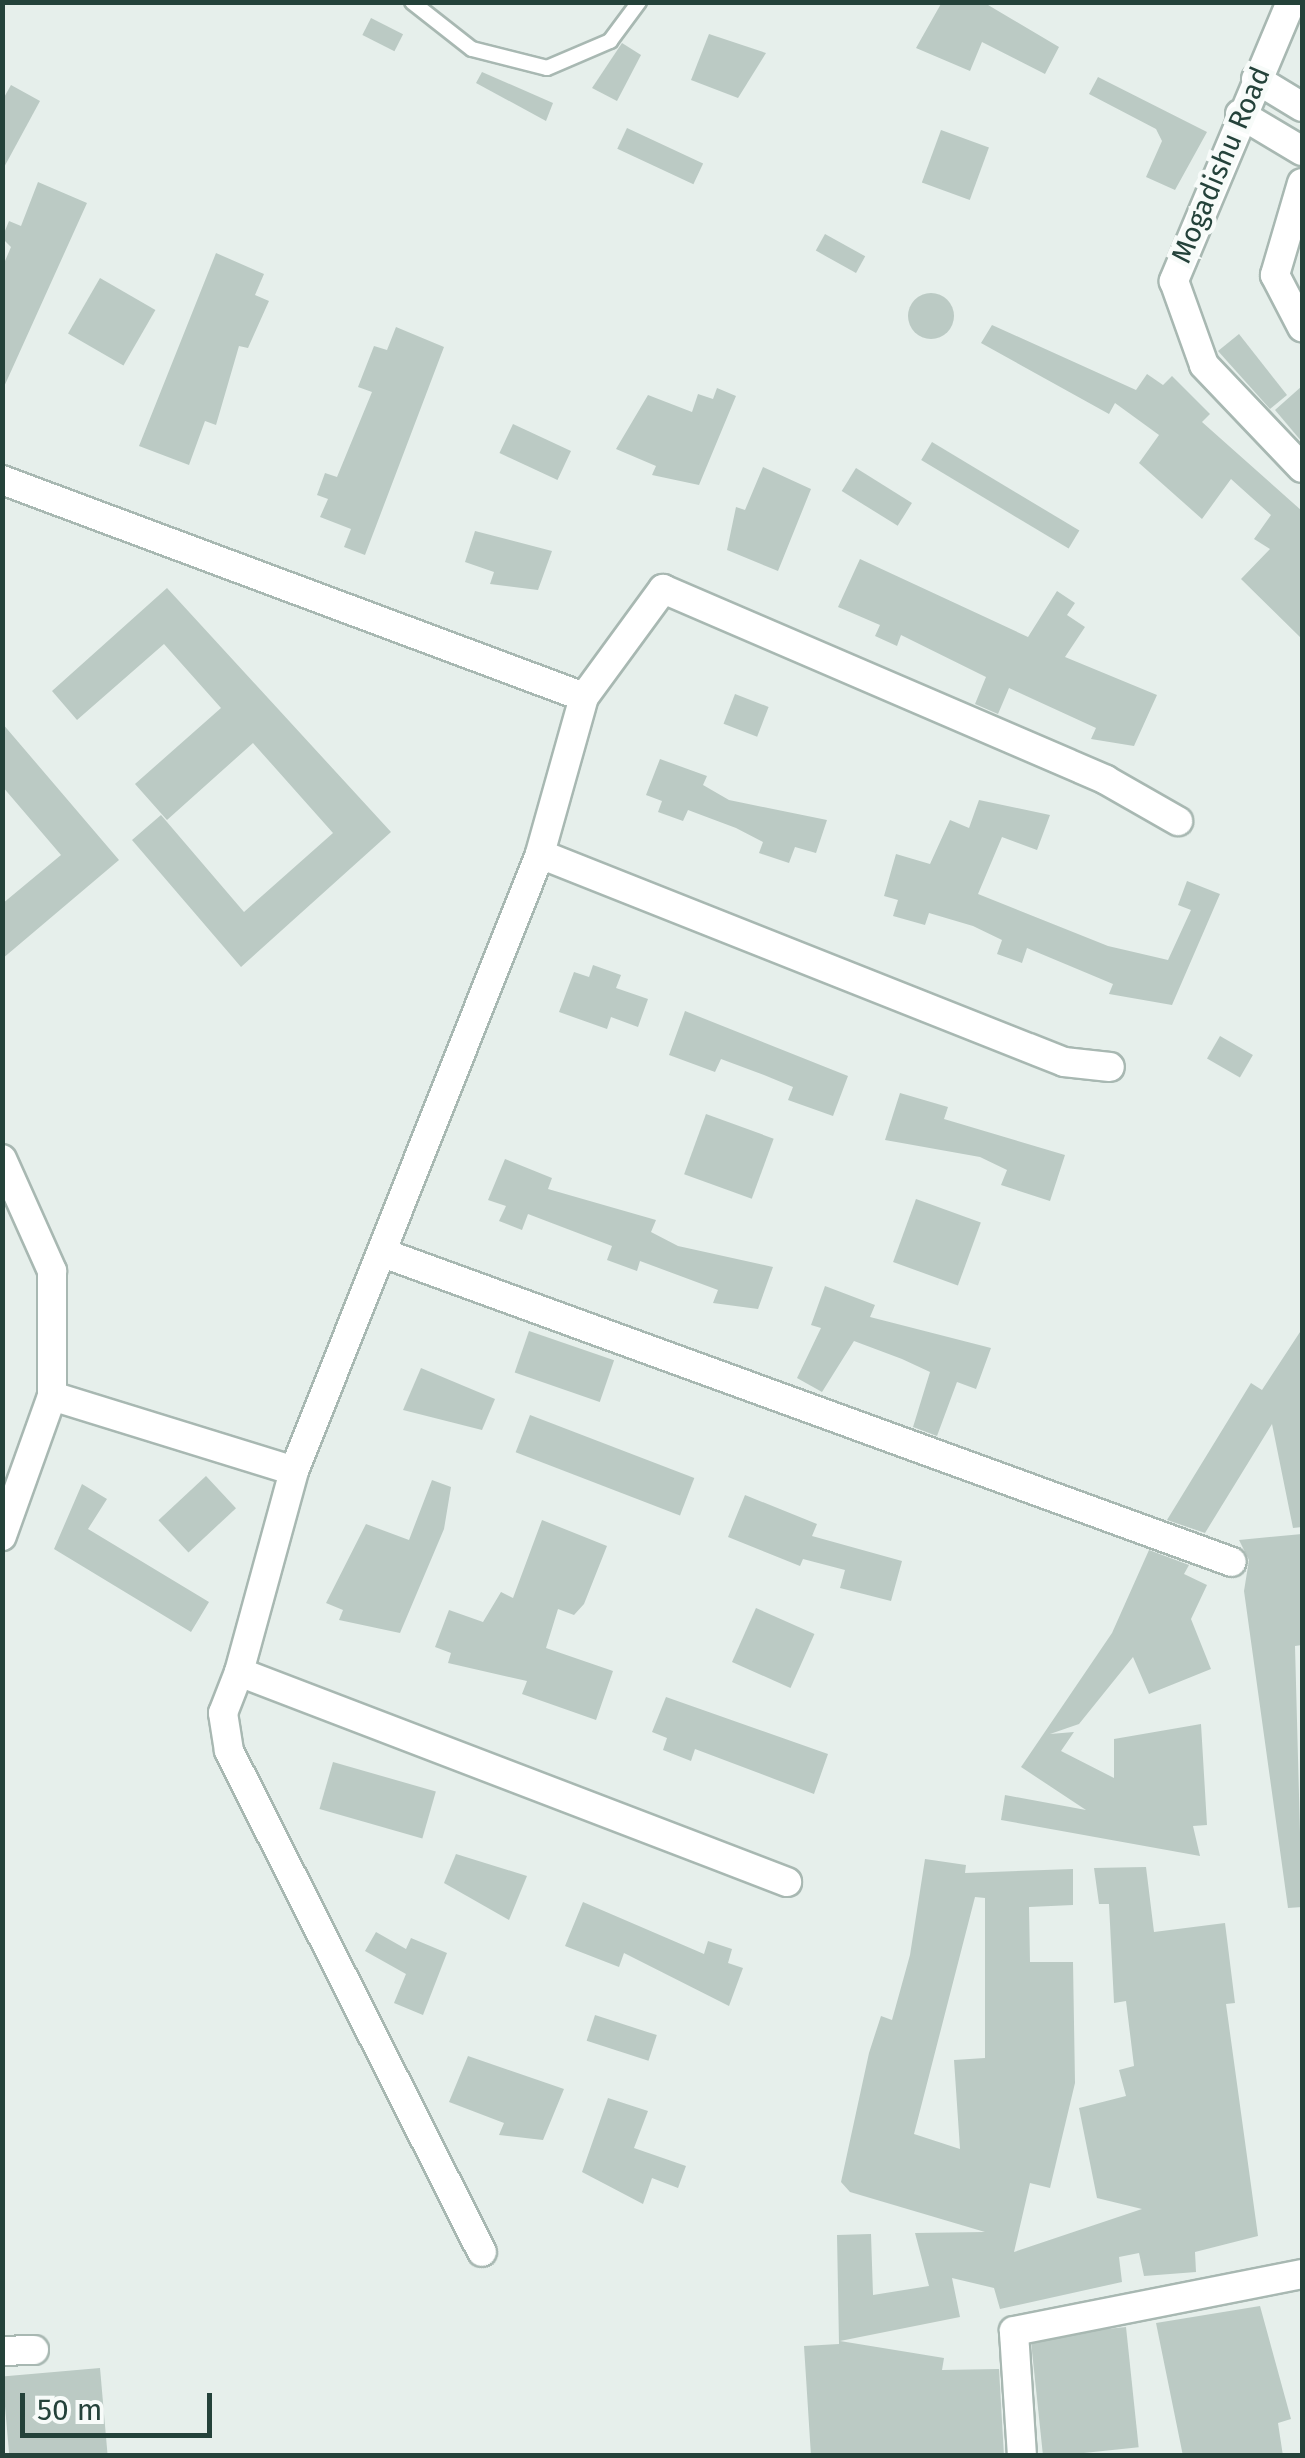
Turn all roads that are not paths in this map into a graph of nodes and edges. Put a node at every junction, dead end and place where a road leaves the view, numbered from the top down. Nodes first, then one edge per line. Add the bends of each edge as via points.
1 (412, 2) edge
2 (640, 2) edge
3 (1291, 2) edge
4 (1256, 79) junction
5 (1302, 107) edge
6 (1240, 114) junction
7 (1302, 152) edge
8 (1302, 183) edge
9 (1302, 327) edge
10 (1302, 468) edge
11 (2, 480) edge
12 (584, 696) junction
13 (1178, 821) dead end
14 (540, 854) junction
15 (1110, 1067) dead end
16 (2, 1160) edge
17 (383, 1252) junction
18 (52, 1396) junction
19 (294, 1471) junction
20 (2, 1536) edge
21 (1232, 1562) dead end
22 (239, 1672) junction
23 (788, 1882) dead end
24 (482, 2252) dead end
25 (1302, 2274) edge
26 (34, 2350) dead end
27 (2, 2351) edge
28 (1022, 2456) edge

1 - 2 lane via 472,49 547,68 610,41
3 - 4 street, Mogadishu Road
4 - 5 street
4 - 6 street, Mogadishu Road
6 - 7 street
6 - 10 street, Mogadishu Road via 1174,281 1204,365
8 - 9 street via 1275,275
11 - 12 street
12 - 13 street via 663,590 1106,780
12 - 14 street
14 - 15 street via 1064,1062
14 - 17 street
16 - 18 street via 52,1271
17 - 19 street
17 - 21 street via 1118,1528
18 - 19 street
18 - 20 street
19 - 22 street
22 - 23 street
22 - 24 street via 223,1713 229,1751
25 - 28 street via 1014,2331
26 - 27 street

